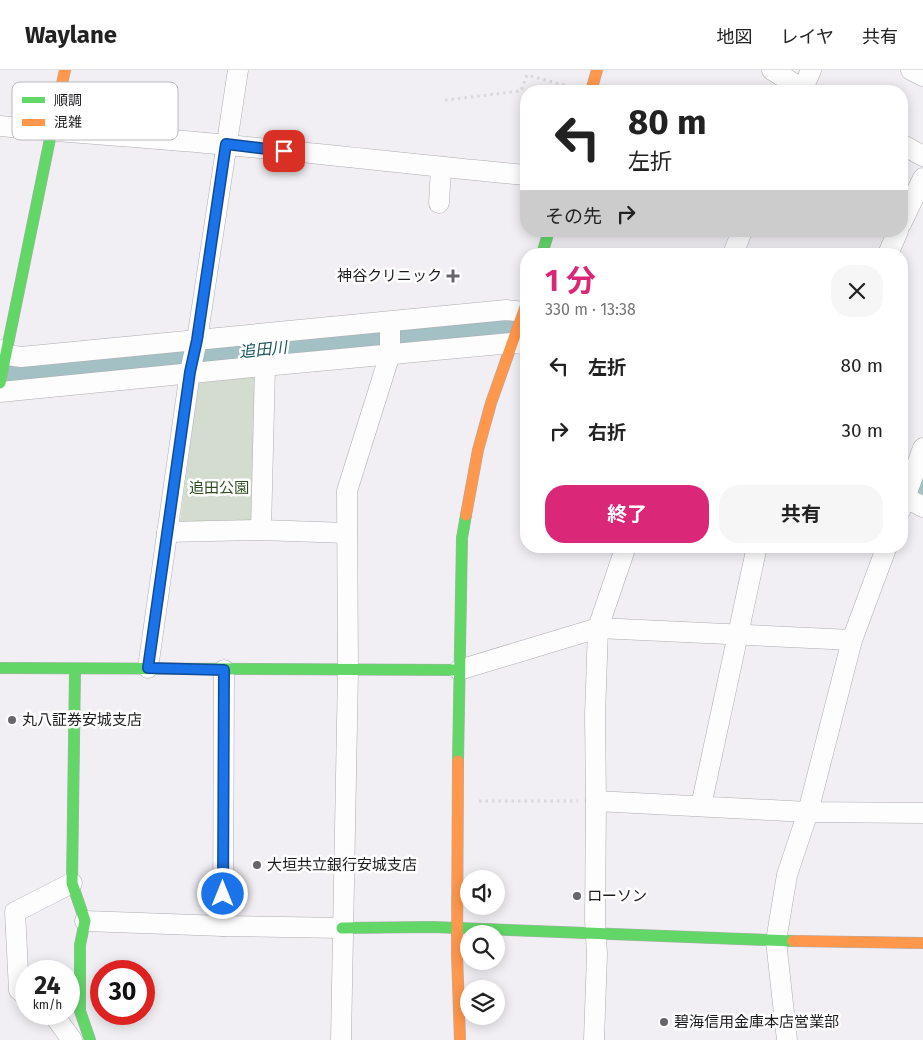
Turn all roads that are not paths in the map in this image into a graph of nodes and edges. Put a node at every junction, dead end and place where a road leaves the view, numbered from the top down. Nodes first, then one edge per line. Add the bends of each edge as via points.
1 (238, 70) edge
2 (597, 70) edge
3 (772, 70) edge
4 (811, 70) edge
5 (911, 70) edge
6 (923, 76) edge
7 (593, 85) edge
8 (795, 85) edge
9 (806, 85) edge
10 (48, 140) edge
11 (167, 140) edge
12 (226, 144) junction
13 (908, 148) edge
14 (923, 156) edge
15 (441, 168) junction
16 (520, 174) edge
17 (923, 178) edge
18 (439, 204) dead end
19 (908, 209) edge
20 (520, 309) edge
21 (390, 322) junction
22 (197, 340) junction
23 (519, 344) edge
24 (3, 352) edge
25 (390, 354) junction
26 (265, 366) junction
27 (190, 372) junction
28 (0, 383) edge
29 (0, 392) edge
30 (916, 461) edge
31 (908, 502) edge
32 (262, 530) junction
33 (167, 532) junction
34 (347, 532) junction
35 (624, 553) edge
36 (755, 553) edge
37 (884, 553) edge
38 (598, 628) junction
39 (738, 634) junction
40 (852, 640) junction
41 (0, 668) edge
42 (148, 668) junction
43 (75, 670) junction
44 (224, 670) junction
45 (459, 670) junction
46 (348, 671) junction
47 (596, 801) junction
48 (702, 806) junction
49 (808, 812) junction
50 (923, 813) edge
51 (72, 883) junction
52 (8, 909) edge
53 (85, 921) junction
54 (223, 926) junction
55 (342, 928) junction
56 (458, 928) junction
57 (595, 934) junction
58 (776, 941) junction
59 (923, 943) edge
60 (15, 961) edge
61 (61, 1025) edge
62 (72, 1040) edge
63 (90, 1040) edge
64 (341, 1040) edge
65 (460, 1040) edge
66 (594, 1040) edge
67 (786, 1040) edge

1 - 12 street
2 - 7 street
3 - 8 street
4 - 9 street
5 - 6 street
10 - 24 street
11 - 12 street
12 - 15 street
12 - 22 street
13 - 14 street
15 - 16 street
15 - 18 street
17 - 19 street
20 - 21 street
21 - 22 street
21 - 25 street
22 - 24 street via 21,357
22 - 27 street
23 - 25 street
23 - 45 street via 491,403 478,450 462,538
24 - 28 street
25 - 26 street
25 - 34 street via 347,491
26 - 27 street
26 - 32 street
27 - 29 street
27 - 33 street
30 - 31 street
32 - 33 street
32 - 34 street
33 - 42 street
34 - 46 street
35 - 38 street
36 - 39 street
37 - 40 street
38 - 39 street
38 - 45 street
38 - 47 street
39 - 40 street
39 - 48 street
40 - 49 street
41 - 43 street
42 - 43 street
42 - 44 street
43 - 51 street
44 - 46 street
44 - 54 street
45 - 46 street
45 - 56 street
46 - 55 street
47 - 48 street
47 - 57 street
48 - 49 street
49 - 50 street
49 - 58 street via 787,875
51 - 52 street
51 - 53 street
52 - 60 street
53 - 54 street
53 - 63 street via 80,945 80,1011
54 - 55 street
55 - 56 street
55 - 64 street
56 - 57 street
56 - 65 street
57 - 58 street
57 - 66 street
58 - 59 street
58 - 67 street
61 - 62 street

